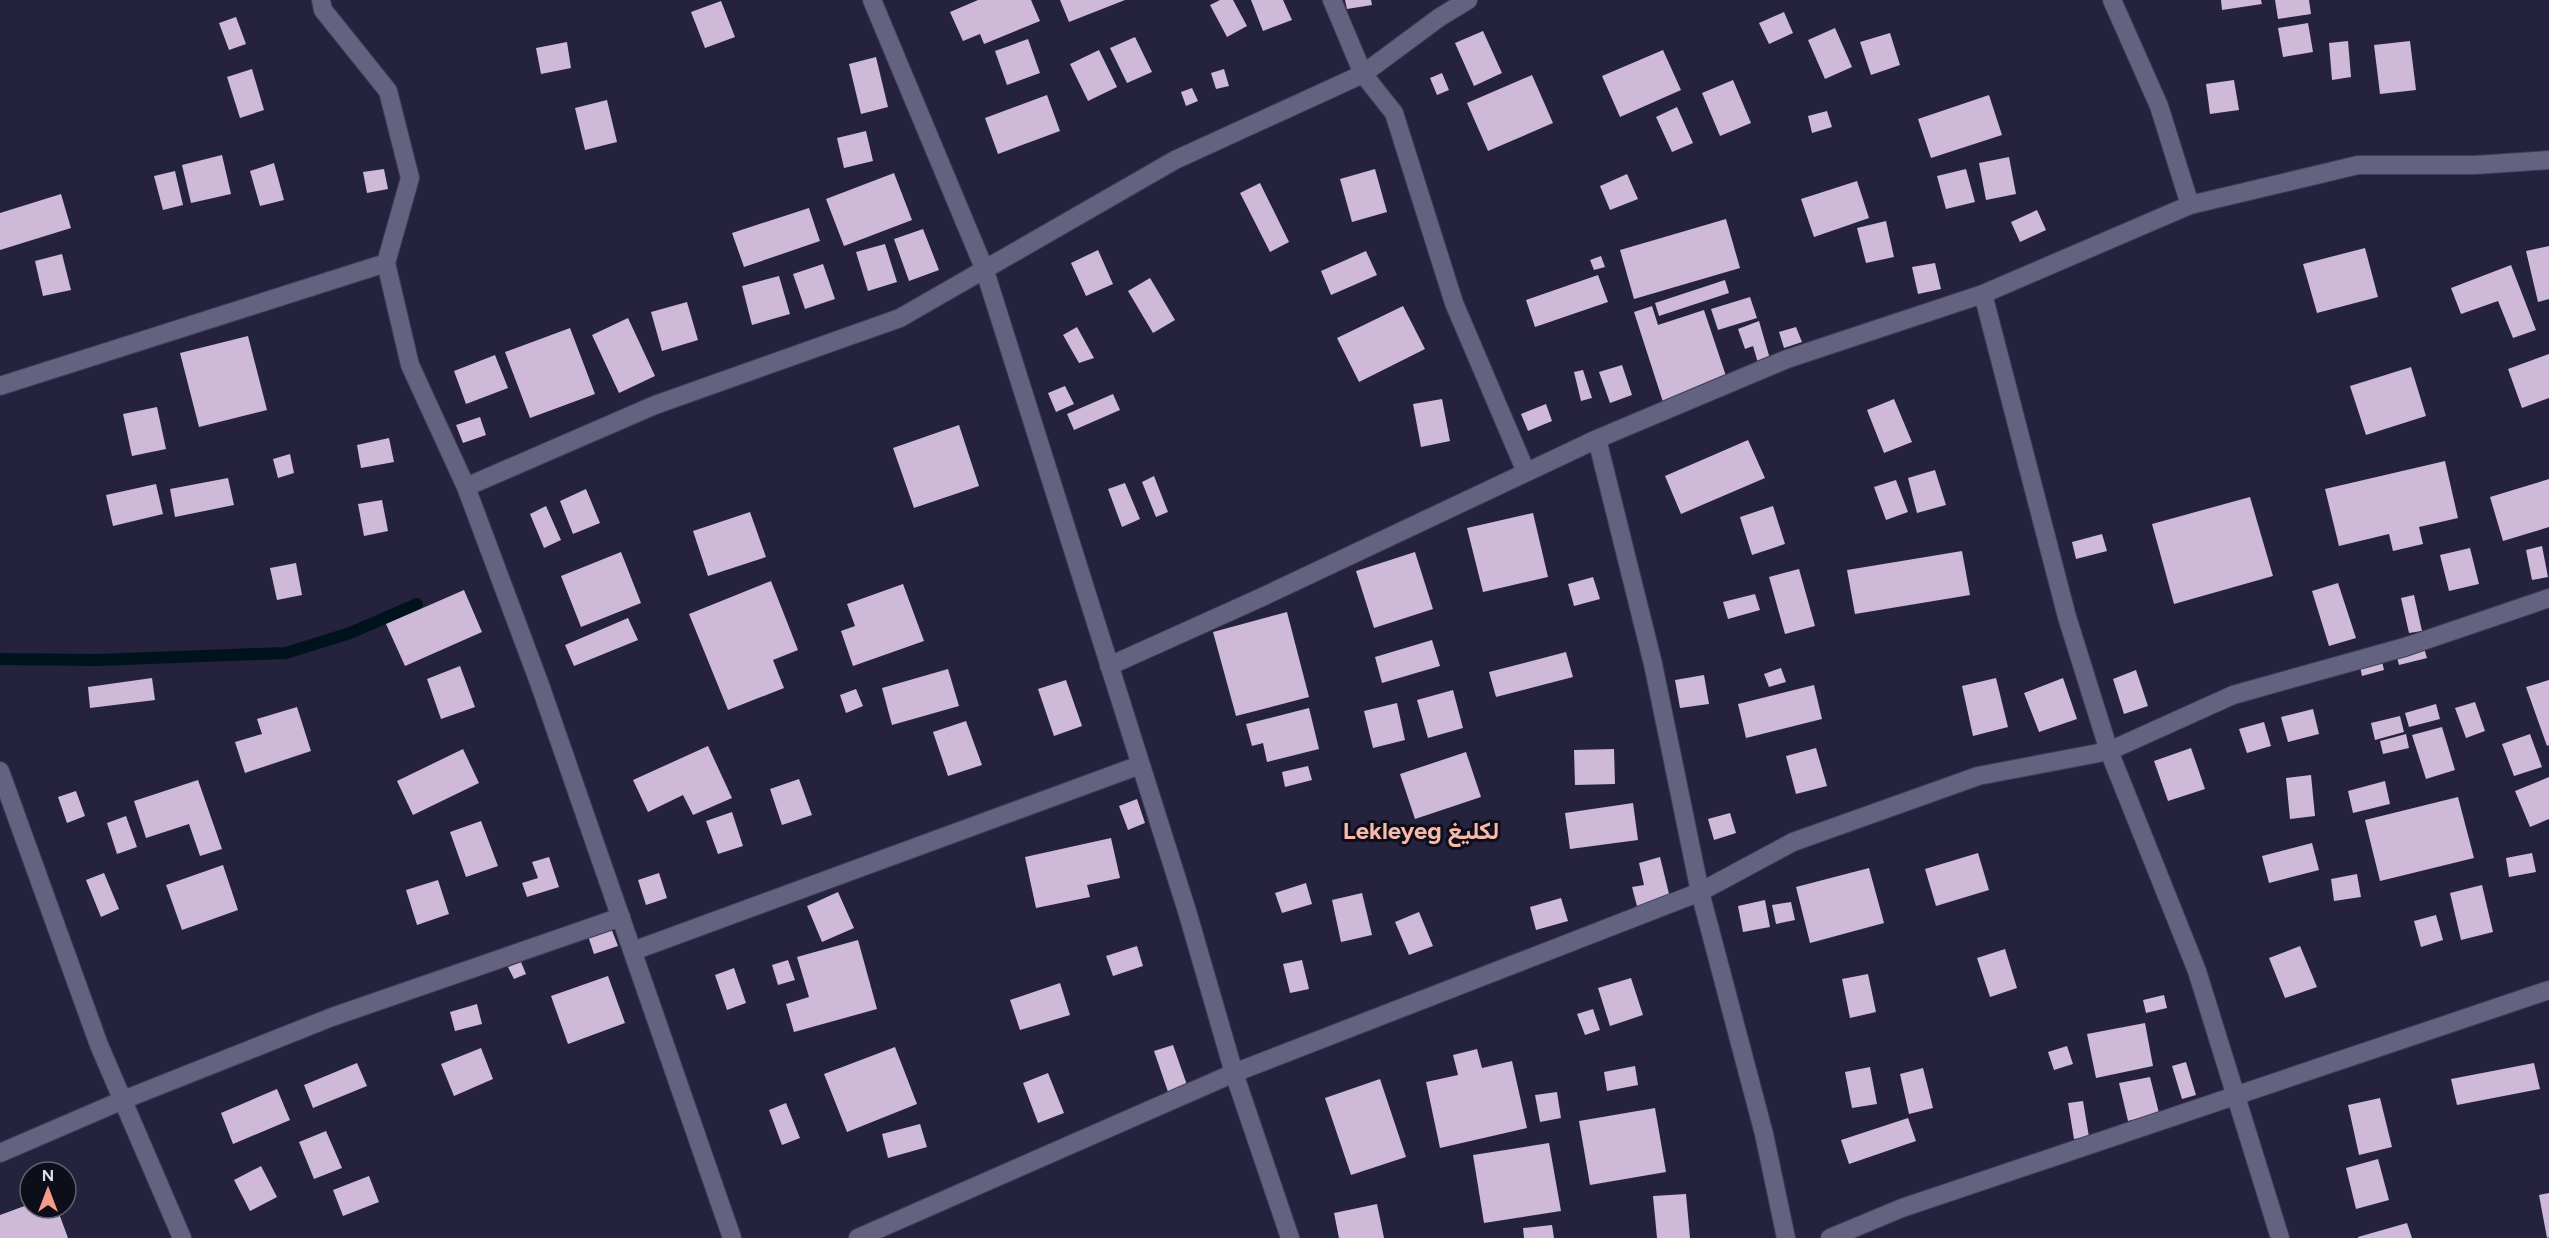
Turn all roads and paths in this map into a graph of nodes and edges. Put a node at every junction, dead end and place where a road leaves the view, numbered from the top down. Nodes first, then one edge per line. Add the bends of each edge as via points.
1 (321, 0) edge
2 (872, 0) edge
3 (1332, 0) edge
4 (1468, 0) edge
5 (2112, 0) edge
6 (1363, 74) junction
7 (2549, 159) edge
8 (2190, 205) junction
9 (386, 263) junction
10 (984, 268) junction
11 (1983, 294) junction
12 (0, 386) edge
13 (1597, 439) junction
14 (1526, 472) junction
15 (466, 488) junction
16 (2549, 598) edge
17 (1109, 666) junction
18 (2109, 751) junction
19 (1140, 765) junction
20 (0, 771) edge
21 (1700, 892) junction
22 (621, 917) junction
23 (633, 951) junction
24 (2549, 990) edge
25 (1234, 1073) junction
26 (2238, 1096) junction
27 (123, 1100) junction
28 (0, 1153) edge
29 (182, 1238) edge
30 (732, 1238) edge
31 (858, 1238) edge
32 (1290, 1238) edge
33 (1786, 1238) edge
34 (1830, 1238) edge
35 (2280, 1238) edge

1 - 9 street via 323,10 388,91 410,178
2 - 10 street
3 - 6 street
4 - 6 street
5 - 8 street via 2158,106
6 - 10 street via 1175,160
6 - 14 street via 1394,113 1454,303
7 - 8 street via 2475,165 2358,165
8 - 11 street
9 - 12 street
9 - 15 street via 410,365
10 - 15 street via 900,318 655,405
10 - 17 street
11 - 13 street via 1787,359
11 - 18 street via 2067,617
13 - 14 street
13 - 21 street via 1653,664
14 - 17 street
15 - 22 street
16 - 18 street via 2405,647 2233,695
17 - 19 street
18 - 21 street via 1978,776 1793,842
18 - 26 street via 2197,971
19 - 23 street
19 - 25 street
20 - 27 street via 99,1046
21 - 25 street
21 - 33 street via 1764,1134
22 - 23 street
22 - 27 street via 332,1017
23 - 30 street
24 - 26 street
25 - 31 street
25 - 32 street
26 - 34 street via 1902,1208
26 - 35 street
27 - 28 street
27 - 29 street

